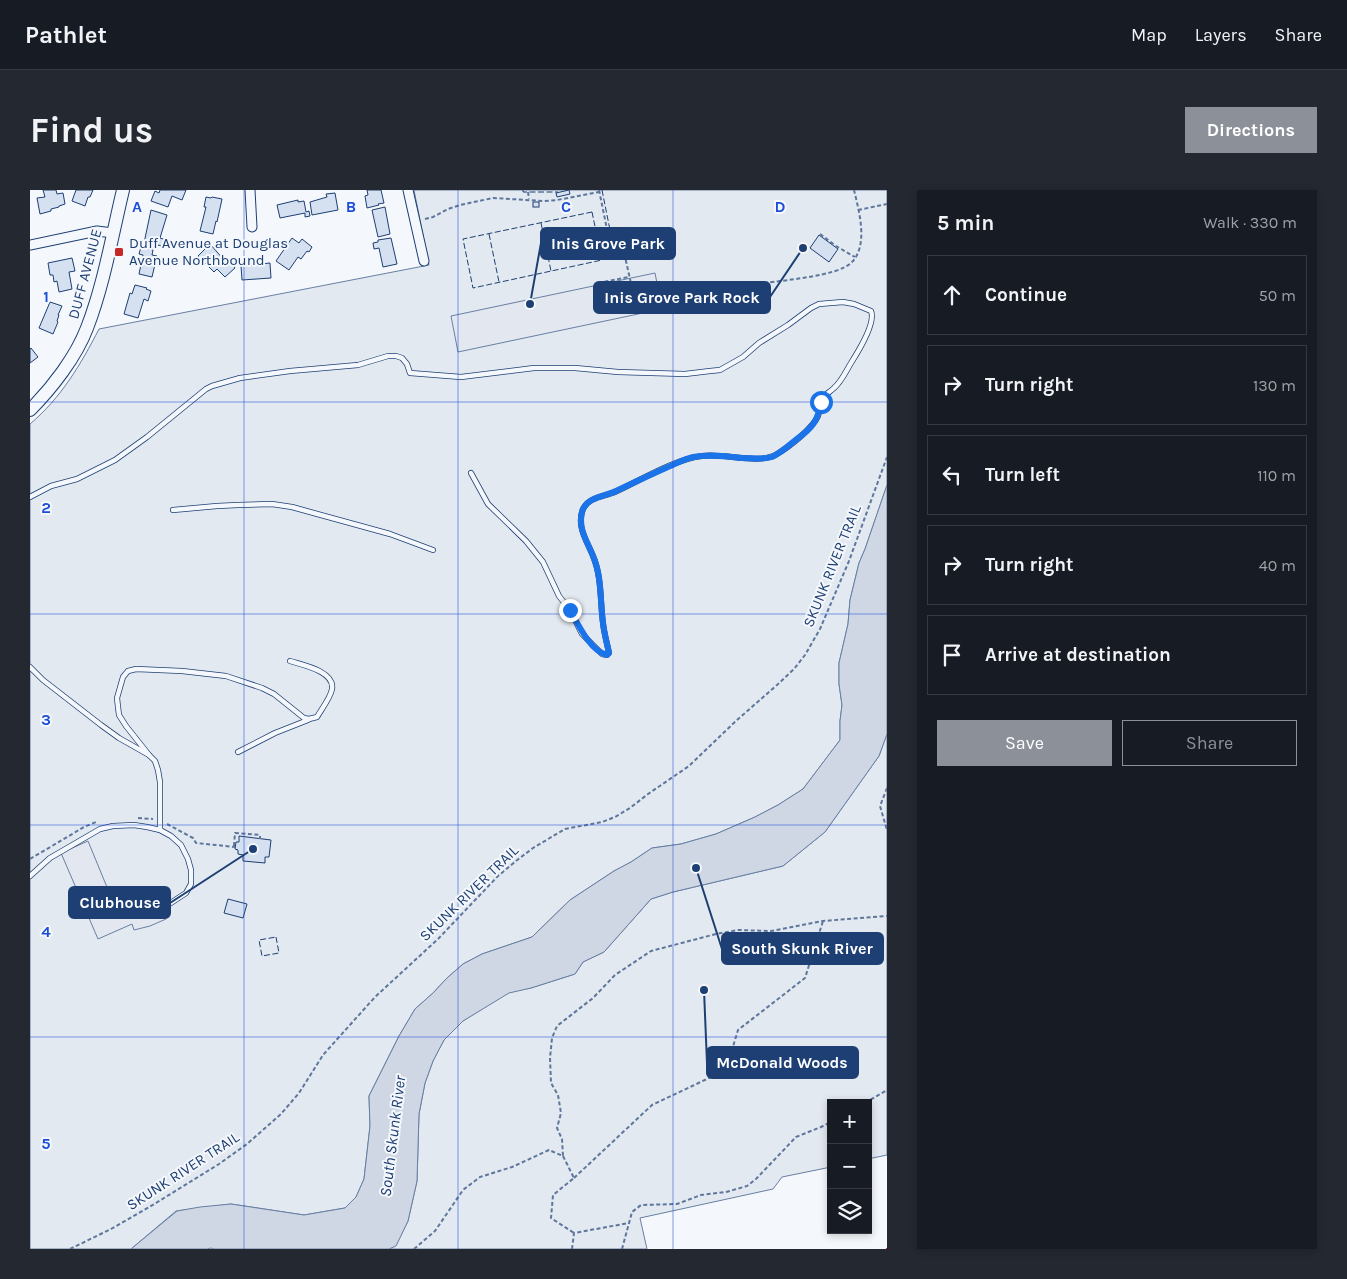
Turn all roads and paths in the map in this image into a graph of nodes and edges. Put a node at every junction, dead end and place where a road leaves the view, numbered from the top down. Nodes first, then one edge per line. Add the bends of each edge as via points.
1 (123, 190) edge
2 (250, 190) edge
3 (408, 190) edge
4 (854, 190) edge
5 (599, 191) edge
6 (528, 192) dead end
7 (528, 199) junction
8 (887, 204) edge
9 (858, 210) junction
10 (422, 219) dead end
11 (252, 227) dead end
12 (608, 232) junction
13 (113, 233) junction
14 (820, 234) dead end
15 (617, 237) dead end
16 (609, 239) junction
17 (30, 245) edge
18 (620, 249) junction
19 (644, 250) dead end
20 (624, 254) junction
21 (856, 257) junction
22 (424, 261) dead end
23 (629, 277) junction
24 (598, 283) dead end
25 (632, 288) dead end
26 (655, 301) dead end
27 (30, 410) edge
28 (887, 457) edge
29 (471, 473) dead end
30 (30, 497) edge
31 (173, 510) dead end
32 (433, 550) dead end
33 (290, 661) dead end
34 (30, 667) edge
35 (309, 719) junction
36 (238, 752) dead end
37 (149, 755) junction
38 (887, 788) edge
39 (160, 830) junction
40 (887, 830) edge
41 (260, 838) dead end
42 (234, 846) dead end
43 (30, 876) edge
44 (163, 908) dead end
45 (887, 916) edge
46 (824, 921) junction
47 (887, 1090) edge
48 (872, 1099) edge
49 (827, 1124) edge
50 (563, 1156) junction
51 (574, 1178) junction
52 (629, 1223) junction
53 (574, 1233) junction
54 (70, 1249) edge
55 (414, 1249) edge
56 (572, 1249) edge
57 (622, 1249) edge

1 - 13 main road, DUFF AVENUE
2 - 11 street
3 - 22 street
4 - 9 path
5 - 7 path via 557,200
5 - 12 path
6 - 7 path
7 - 10 path via 493,198
8 - 9 path
9 - 21 path via 861,244
12 - 16 path
12 - 18 path via 626,228 629,242
13 - 17 street via 97,231
13 - 27 main road, DUFF AVENUE via 99,295 86,330 58,377
14 - 21 path
15 - 16 path
16 - 18 path
18 - 20 path
19 - 20 path
20 - 23 path
21 - 26 path via 835,271 805,278
23 - 24 path
23 - 25 path
28 - 54 path, SKUNK RIVER TRAIL via 820,629 805,655 777,685 690,766 616,818 565,829 533,848 498,876 438,939 375,997 323,1055 281,1114 247,1144 156,1203
29 - 30 lane via 488,504 543,562 582,634 607,655 594,557 583,536 584,507 594,499 691,458 710,455 758,459 778,454 813,424 823,397 836,386 860,348 873,314 854,304 819,304 730,365 699,373 534,368 461,378 410,373 402,358 388,356 358,365 240,378 206,389 115,460
31 - 32 lane via 272,504 292,507 390,534
33 - 35 lane via 318,670 332,685 332,691 317,717
34 - 37 lane via 101,725
35 - 36 lane
35 - 37 lane via 274,694 226,676 136,669 123,677 117,698 119,715
37 - 39 lane via 155,761 160,782
38 - 40 path via 880,806
39 - 43 lane via 134,825 100,829 50,858
39 - 44 lane via 181,845 191,870 191,884 186,893
41 - 42 path via 260,835 235,833
45 - 46 path
46 - 50 path via 771,930 738,930 651,951 615,975 593,998 557,1026 552,1038 551,1083 558,1095 561,1113 557,1128 562,1139
46 - 51 path via 805,978 738,1030 726,1070 652,1105
47 - 48 path
49 - 52 path via 796,1137 756,1180 746,1186 702,1195 678,1204 641,1204 632,1212
50 - 51 path
50 - 55 path via 549,1150 480,1177 463,1190 435,1231
51 - 53 path via 553,1195 551,1218
52 - 53 path
52 - 57 path
53 - 56 path

